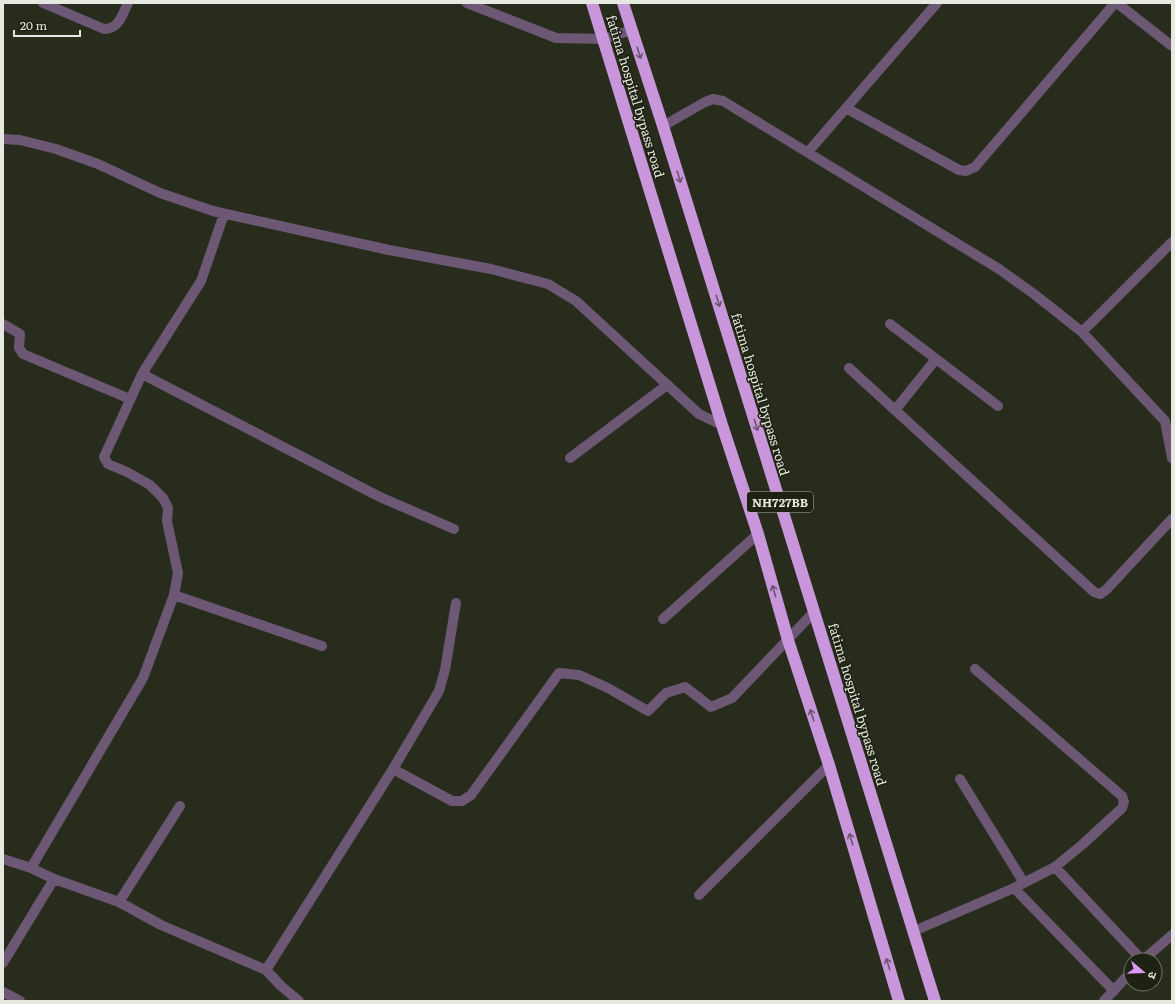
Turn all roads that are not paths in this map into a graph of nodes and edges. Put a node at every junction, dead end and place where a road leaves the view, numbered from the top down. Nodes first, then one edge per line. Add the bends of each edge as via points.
1 (43, 3) edge
2 (128, 3) edge
3 (467, 3) edge
4 (592, 3) edge
5 (623, 3) edge
6 (937, 3) edge
7 (1116, 3) edge
8 (632, 30) junction
9 (604, 39) junction
10 (1172, 46) edge
11 (846, 108) junction
12 (663, 126) junction
13 (3, 139) edge
14 (808, 152) junction
15 (224, 214) junction
16 (1172, 242) edge
17 (3, 324) edge
18 (890, 324) dead end
19 (1082, 332) junction
20 (936, 359) junction
21 (849, 368) dead end
22 (142, 374) junction
23 (668, 385) junction
24 (130, 399) junction
25 (998, 406) dead end
26 (895, 410) junction
27 (722, 425) junction
28 (1170, 431) edge
29 (570, 458) dead end
30 (1172, 458) edge
31 (1172, 518) edge
32 (454, 528) dead end
33 (758, 534) junction
34 (174, 596) junction
35 (456, 603) dead end
36 (814, 612) junction
37 (662, 619) dead end
38 (788, 640) junction
39 (322, 646) dead end
40 (975, 669) dead end
41 (829, 765) junction
42 (393, 769) junction
43 (960, 779) dead end
44 (180, 806) dead end
45 (3, 859) edge
46 (1055, 867) junction
47 (31, 868) junction
48 (54, 878) junction
49 (1024, 883) junction
50 (1014, 888) junction
51 (699, 895) dead end
52 (119, 902) junction
53 (914, 931) junction
54 (1172, 935) edge
55 (1135, 952) edge
56 (1152, 952) edge
57 (3, 963) edge
58 (266, 970) junction
59 (1123, 981) edge
60 (1114, 991) junction
61 (3, 992) edge
62 (20, 1001) edge
63 (299, 1001) edge
64 (899, 1001) edge
65 (935, 1001) edge
66 (1104, 1001) edge

1 - 2 street via 104,29 111,29 117,24
3 - 9 street via 556,38
4 - 9 highway, fatima hospital bypass road / NH727BB
5 - 8 highway, fatima hospital bypass road / NH727BB
6 - 11 street
7 - 10 street
7 - 11 street via 975,167 966,171 959,170
8 - 9 street
8 -> 12 highway, fatima hospital bypass road / NH727BB
9 - 27 highway, fatima hospital bypass road / NH727BB
11 - 14 street
12 - 14 street via 713,99 723,101
12 -> 36 highway, fatima hospital bypass road / NH727BB
13 - 15 street via 20,140 63,152 98,164 160,193
14 - 19 street via 999,269
15 - 22 street via 200,281
15 - 23 street via 491,269 548,284 576,300
16 - 19 street
17 - 24 street via 20,334 19,348 23,354
18 - 20 street
19 - 28 street via 1164,421
20 - 25 street
20 - 26 street
21 - 26 street
22 - 24 street
22 - 32 street via 380,498
23 - 27 street via 699,414
23 - 29 street
24 - 34 street via 104,457 108,464 150,485 163,498 168,508 178,573
26 - 31 street via 1094,592 1100,594 1106,590
27 - 33 highway, fatima hospital bypass road / NH727BB
28 - 30 street
33 - 37 street
38 -> 33 highway, fatima hospital bypass road / NH727BB
34 - 39 street
34 - 47 street via 144,678
35 - 42 street via 439,691
36 - 38 street
36 - 53 highway, fatima hospital bypass road / NH727BB
41 -> 38 highway, fatima hospital bypass road / NH727BB
38 - 42 street via 732,698 711,707 685,687 666,693 648,711 579,675 559,674 471,795 462,801 452,801
40 - 46 street via 1122,796 1122,808
41 - 51 street
64 -> 41 highway, fatima hospital bypass road / NH727BB
42 - 58 street
43 - 49 street
44 - 52 street
45 - 47 street
46 - 49 street
46 - 55 street
47 - 48 street
48 - 52 street
48 - 57 street
49 - 50 street
50 - 53 street
50 - 60 street
52 - 58 street via 161,926
53 - 65 highway, fatima hospital bypass road / NH727BB
54 - 56 street
58 - 63 street
59 - 60 street
60 - 66 street
61 - 62 street

